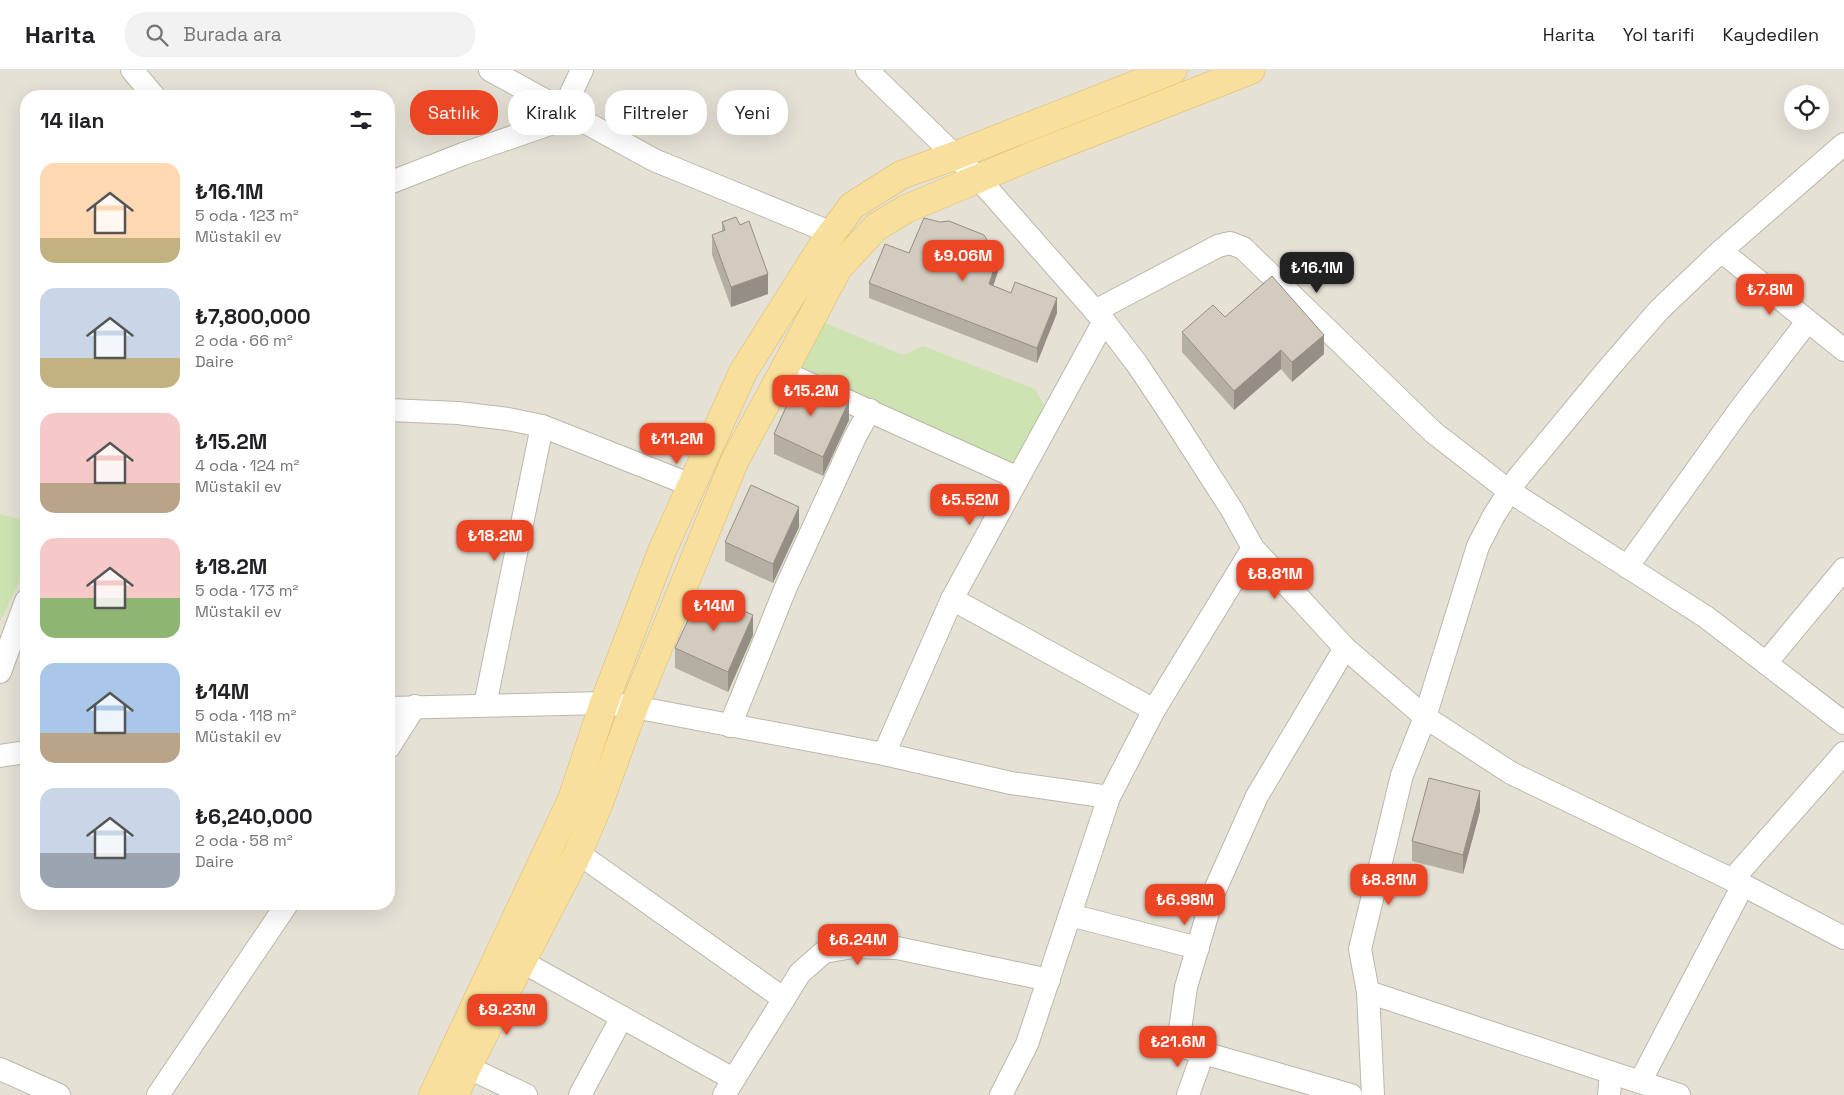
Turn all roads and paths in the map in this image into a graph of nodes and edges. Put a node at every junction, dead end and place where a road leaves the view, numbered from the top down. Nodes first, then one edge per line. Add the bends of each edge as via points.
1 (132, 70) edge
2 (490, 70) edge
3 (582, 70) edge
4 (868, 70) edge
5 (1173, 70) edge
6 (1251, 70) edge
7 (149, 90) edge
8 (526, 90) edge
9 (572, 90) edge
10 (595, 128) edge
11 (518, 135) edge
12 (1844, 144) edge
13 (954, 156) junction
14 (978, 178) junction
15 (395, 181) edge
16 (832, 233) junction
17 (1720, 252) junction
18 (1099, 316) junction
19 (1807, 322) junction
20 (1844, 350) edge
21 (783, 372) junction
22 (395, 410) edge
23 (870, 410) junction
24 (542, 426) junction
25 (1018, 478) junction
26 (691, 485) junction
27 (1509, 491) junction
28 (1254, 548) junction
29 (1627, 567) junction
30 (1844, 569) edge
31 (952, 599) junction
32 (20, 618) edge
33 (1345, 648) junction
34 (1766, 663) junction
35 (0, 672) edge
36 (604, 703) junction
37 (485, 705) junction
38 (415, 706) junction
39 (634, 707) junction
40 (395, 708) edge
41 (1154, 710) junction
42 (1425, 717) junction
43 (1844, 723) edge
44 (730, 726) junction
45 (395, 738) edge
46 (20, 753) edge
47 (1844, 753) edge
48 (884, 754) junction
49 (0, 756) edge
50 (1109, 797) junction
51 (578, 853) junction
52 (1738, 883) junction
53 (283, 910) edge
54 (1070, 914) junction
55 (1844, 938) edge
56 (1198, 948) junction
57 (521, 961) junction
58 (1049, 980) junction
59 (1368, 992) junction
60 (784, 999) junction
61 (622, 1017) junction
62 (1203, 1053) junction
63 (467, 1067) junction
64 (0, 1069) edge
65 (1611, 1073) junction
66 (1640, 1082) junction
67 (729, 1087) edge
68 (59, 1095) edge
69 (158, 1095) edge
70 (433, 1095) edge
71 (455, 1095) edge
72 (526, 1095) edge
73 (580, 1095) edge
74 (1001, 1095) edge
75 (1188, 1095) edge
76 (1351, 1095) edge
77 (1373, 1095) edge
78 (1609, 1095) edge
79 (1679, 1095) edge

1 - 7 street
2 - 8 street
3 - 9 street
4 - 13 street
5 - 13 main road
6 - 14 main road
10 - 16 street via 654,160
11 - 15 street
12 - 17 street
13 - 14 street
13 - 16 main road via 901,175 852,206
14 - 18 street
14 - 21 main road via 906,209 876,227 838,268
16 - 26 main road via 743,372
17 - 19 street
17 - 27 street via 1659,310
18 - 25 street
18 - 27 street via 1218,246 1230,243 1243,248 1433,432
18 - 28 street via 1137,364
19 - 20 street
19 - 29 street
21 - 23 street
21 - 39 main road via 735,460
22 - 24 street via 458,413
23 - 25 street
23 - 44 street via 786,587
24 - 26 street
24 - 37 street
25 - 31 street
26 - 36 main road
27 - 29 street
27 - 42 street via 1478,546
28 - 33 street
28 - 41 street
29 - 34 street via 1706,617
30 - 34 street
31 - 41 street
31 - 48 street
32 - 35 street
33 - 42 street
33 - 56 street via 1257,796 1214,892
34 - 43 street
36 - 37 street
36 - 39 street
36 - 70 main road via 572,800
37 - 38 street
38 - 40 street
38 - 45 street
39 - 44 street
39 - 51 main road
41 - 50 street
42 - 52 street via 1511,773
42 - 59 street via 1402,775 1360,949
44 - 48 street
46 - 49 street
47 - 52 street
48 - 50 street via 1011,783
50 - 54 street
51 - 57 main road
51 - 60 street
52 - 55 street
52 - 66 street
53 - 69 street
54 - 56 street
54 - 58 street
56 - 62 street via 1186,987 1180,1030 1186,1048
57 - 61 street
57 - 63 main road
58 - 60 street via 897,948 854,946 824,952 800,973
58 - 74 street via 1027,1044
59 - 65 street
59 - 77 street
60 - 67 street
61 - 67 street
61 - 73 street
62 - 75 street
62 - 76 street
63 - 71 main road
63 - 72 street
64 - 68 street
65 - 66 street
65 - 78 street
66 - 79 street

